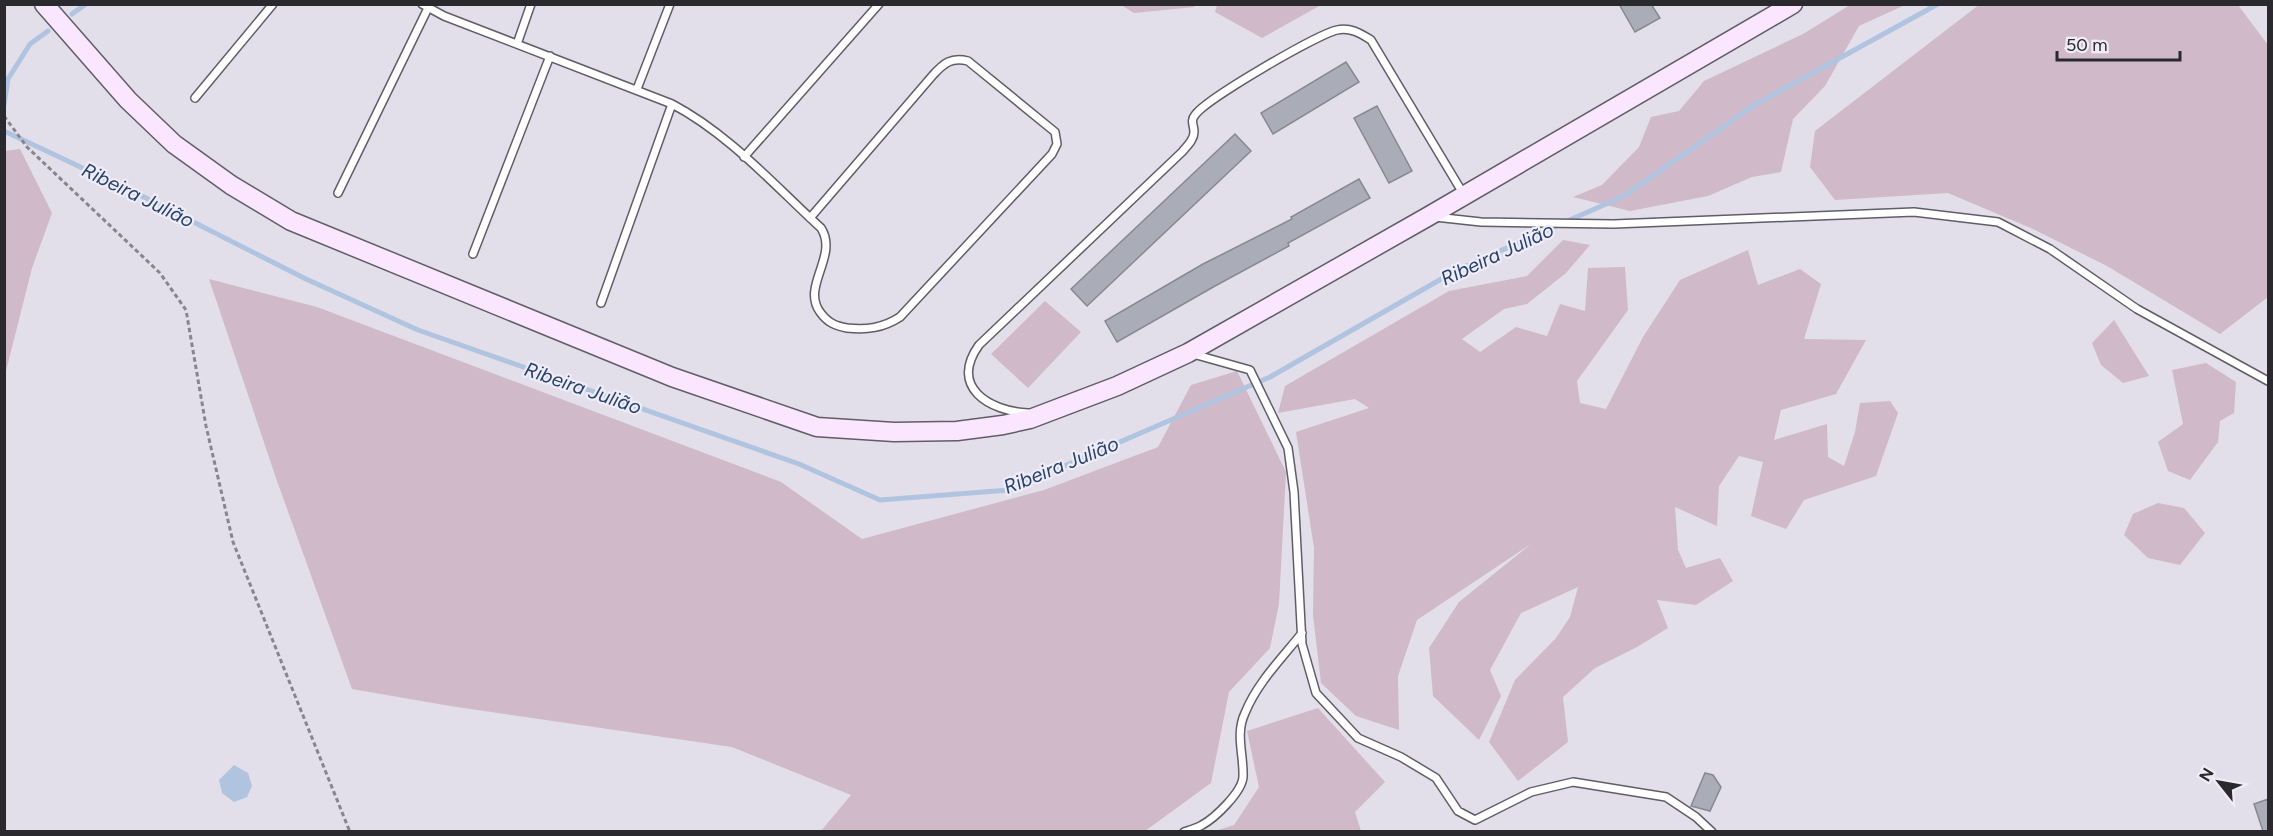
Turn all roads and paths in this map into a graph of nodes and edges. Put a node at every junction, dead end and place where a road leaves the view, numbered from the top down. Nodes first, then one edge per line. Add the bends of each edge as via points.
1 (44, 4) edge
2 (273, 4) edge
3 (531, 4) edge
4 (670, 4) edge
5 (879, 4) edge
6 (1792, 4) edge
7 (425, 6) edge
8 (517, 44) junction
9 (550, 56) junction
10 (637, 89) junction
11 (195, 98) dead end
12 (672, 104) junction
13 (4, 116) edge
14 (744, 157) junction
15 (338, 193) dead end
16 (1464, 195) junction
17 (1429, 216) junction
18 (810, 218) junction
19 (473, 254) dead end
20 (602, 303) dead end
21 (1188, 353) junction
22 (2268, 381) edge
23 (1046, 414) junction
24 (1302, 633) junction
25 (350, 831) edge
26 (1184, 831) edge
27 (1712, 831) edge

1 - 23 main road via 128,100 174,144 231,185 291,220 574,338 817,427 957,431
2 - 11 lane
3 - 8 lane
4 - 10 lane
5 - 14 lane
6 - 16 main road
7 - 8 lane
7 - 15 lane
8 - 9 lane
9 - 10 lane
9 - 19 lane
10 - 12 lane
12 - 14 lane via 696,116
12 - 20 lane
13 - 25 path via 27,147 160,273 186,310 232,542
14 - 18 lane
16 - 17 main road
16 - 23 lane via 1371,40 1354,30 1337,30 1296,50 1198,111 1192,119 1193,136 1182,152 975,350 967,378 982,398 1020,412
17 - 21 main road
17 - 22 lane via 1481,222 1614,224 1914,212 1998,222 2050,249 2137,309
18 - 18 lane via 944,63 957,58 968,61 1055,132 1057,144 1052,154 917,301 886,326 838,327 826,320 815,305 814,291 826,251 826,236
21 - 23 main road
21 - 24 lane via 1250,370 1288,448
24 - 26 lane via 1244,713 1239,729 1243,779 1238,790 1217,814
24 - 27 lane via 1316,693 1358,738 1436,778 1458,811 1475,820 1531,792 1573,782 1666,797

